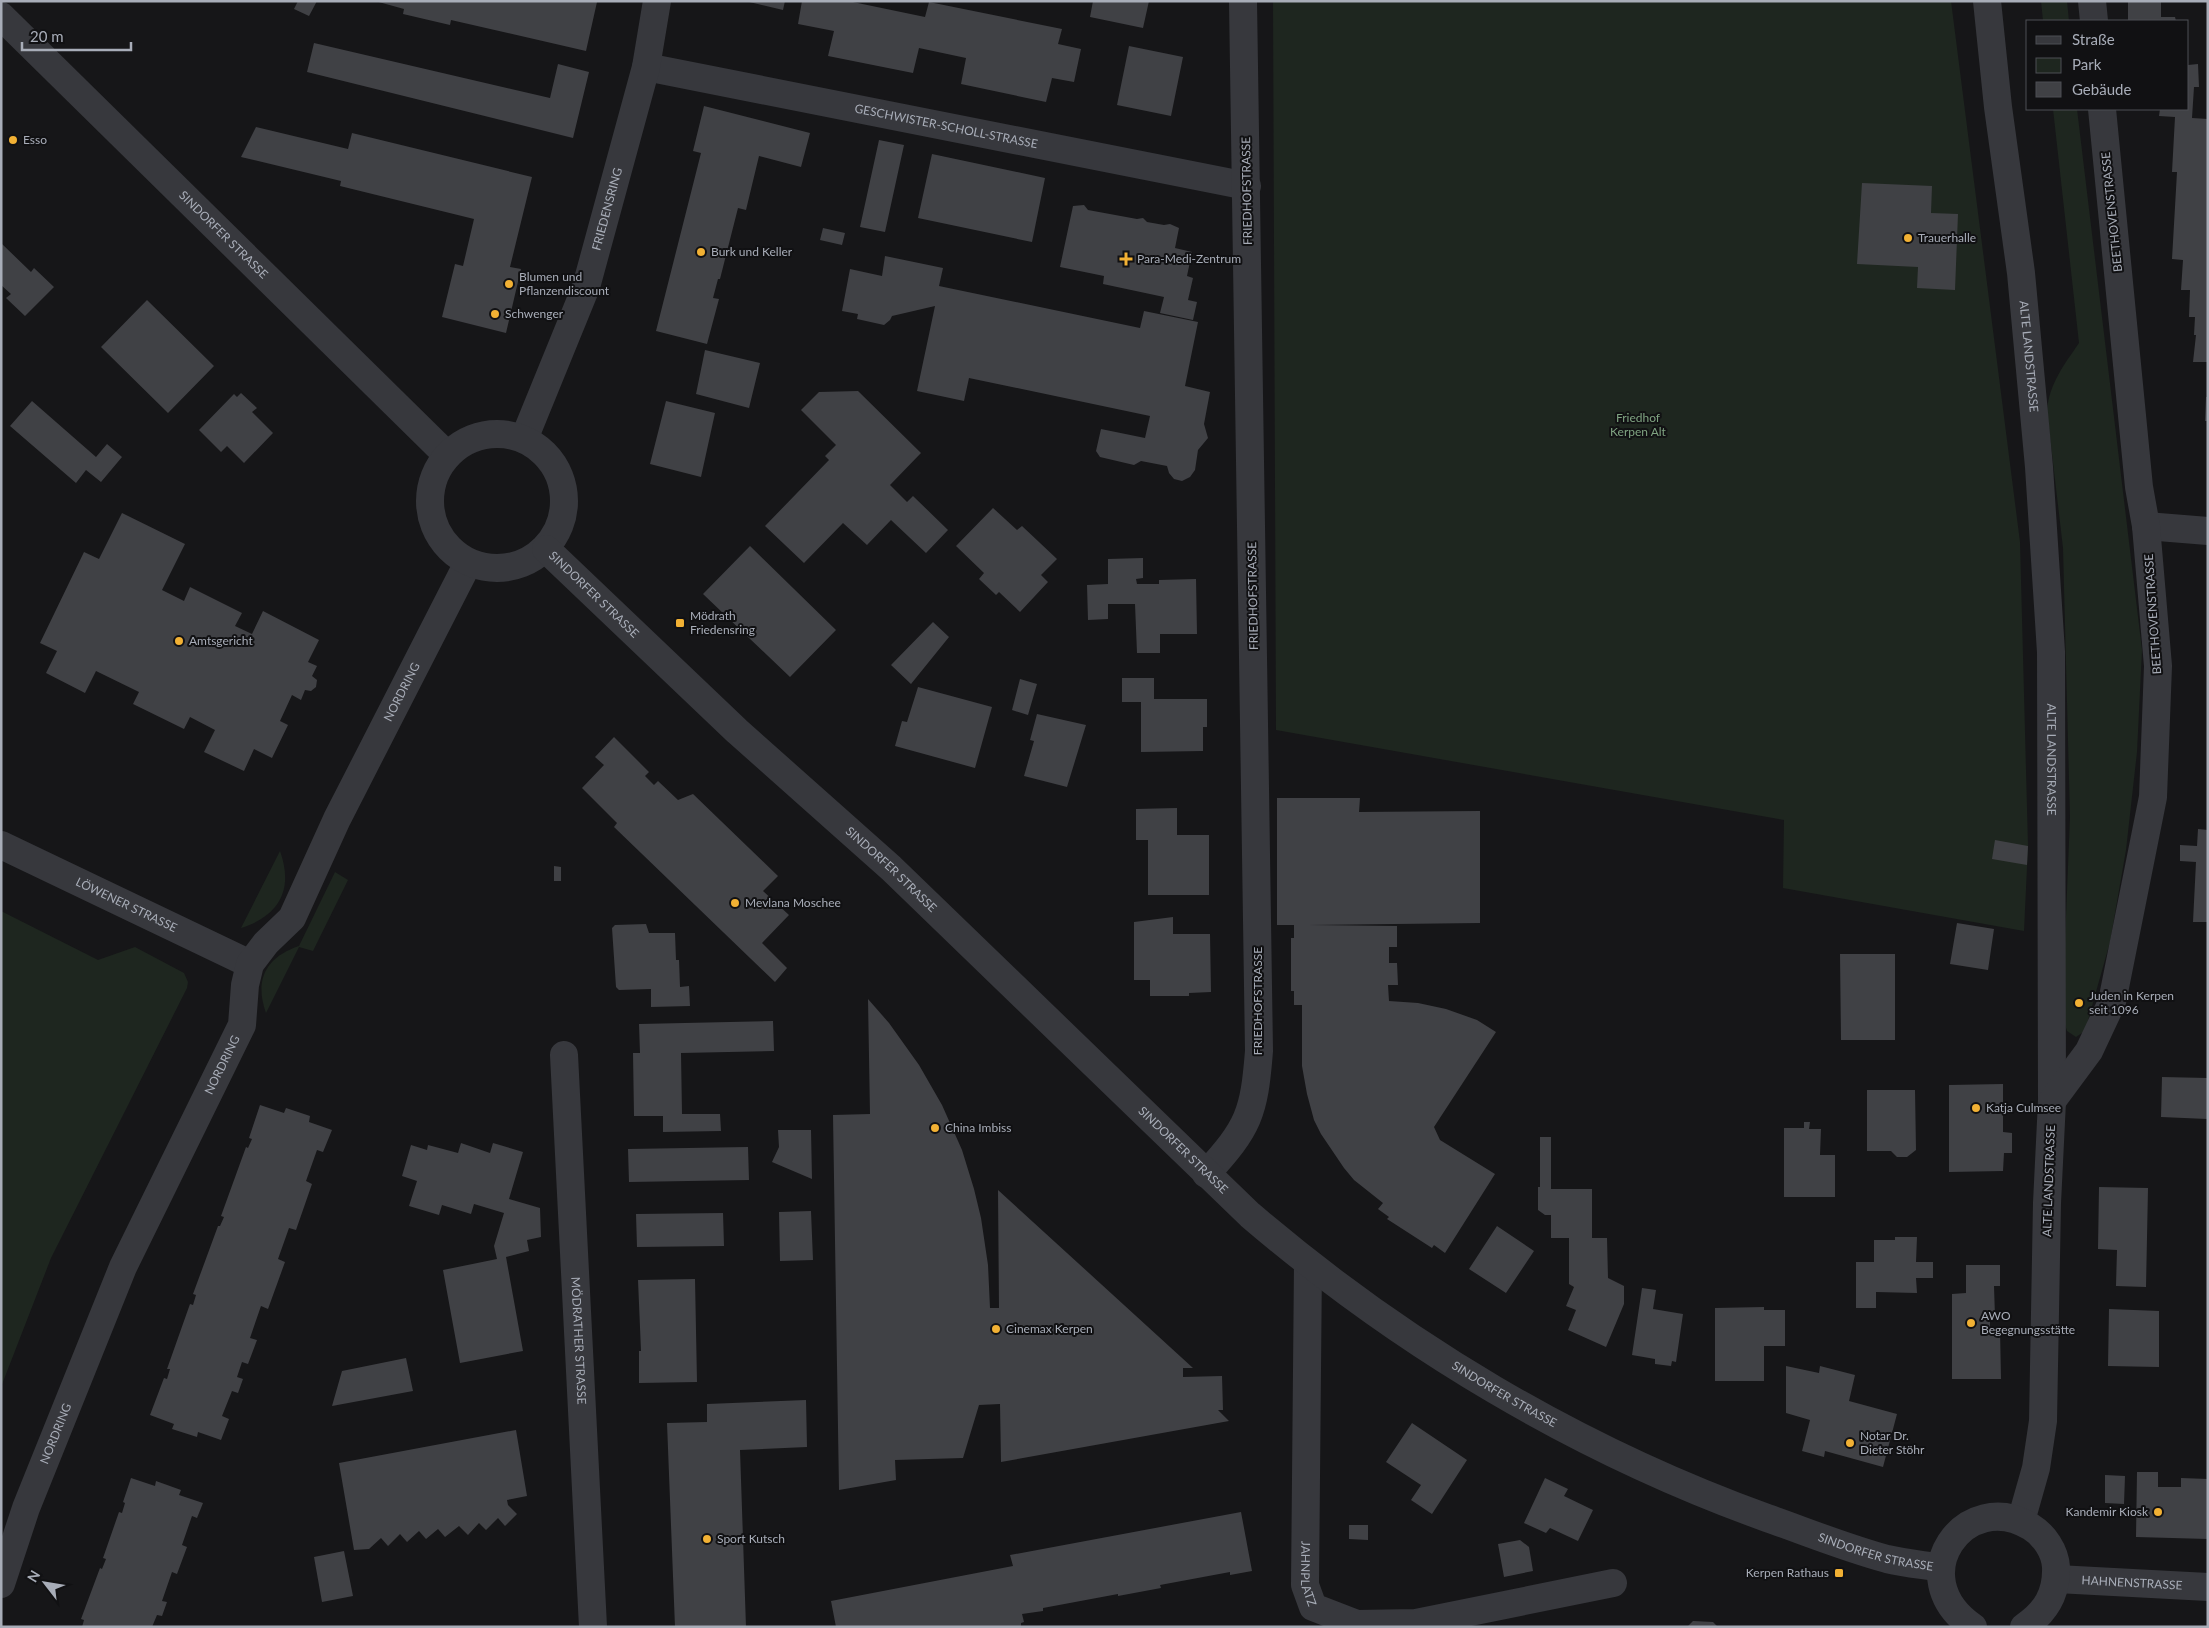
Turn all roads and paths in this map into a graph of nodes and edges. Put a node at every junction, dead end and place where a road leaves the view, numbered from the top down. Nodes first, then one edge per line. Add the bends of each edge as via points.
1 (657, 1) edge
2 (1244, 1) edge
3 (1987, 1) edge
4 (2092, 1) edge
5 (1, 16) edge
6 (2094, 20) edge
7 (646, 66) junction
8 (2102, 110) edge
9 (1248, 186) junction
10 (524, 439) junction
11 (446, 454) junction
12 (2146, 526) junction
13 (2208, 531) edge
14 (546, 550) junction
15 (468, 563) junction
16 (1, 846) edge
17 (250, 964) junction
18 (564, 1055) dead end
19 (2052, 1101) junction
20 (1206, 1174) junction
21 (1308, 1262) junction
22 (2022, 1521) junction
23 (1941, 1568) junction
24 (2056, 1579) junction
25 (1613, 1583) dead end
26 (1, 1584) edge
27 (2208, 1587) edge
28 (593, 1627) edge
29 (1973, 1627) edge
30 (2024, 1627) edge

1 - 7 street, FRIEDENSRING
2 - 9 street, FRIEDHOFSTRASSE
3 - 19 street, ALTE LANDSTRASSE via 2021,274 2039,467 2051,652
4 - 6 street
5 - 11 street, SINDORFER STRASSE
7 - 9 street, GESCHWISTER-SCHOLL-STRASSE
7 - 10 street, FRIEDENSRING via 586,287
8 - 12 street, BEETHOVENSTRASSE via 2139,487
9 - 20 street, FRIEDHOFSTRASSE via 1259,1051 1256,1093 1248,1119 1233,1145
10 - 11 street, SINDORFER STRASSE via 493,432 468,438
10 - 14 street, SINDORFER STRASSE via 555,463 566,508
11 - 15 street via 429,493 437,534
12 - 13 street
12 - 19 street, BEETHOVENSTRASSE via 2158,666 2153,797 2112,1002 2089,1052
14 - 15 street, SINDORFER STRASSE via 522,565 495,569
14 - 20 street, SINDORFER STRASSE via 737,731 890,868
15 - 17 street, NORDRING via 337,818 292,918
16 - 17 street, LÖWENER STRASSE
17 - 26 street, NORDRING via 242,1025 123,1267 26,1508
18 - 28 street, MÖDRATHER STRASSE
19 - 22 street, ALTE LANDSTRASSE via 2043,1421 2036,1468
20 - 21 street, SINDORFER STRASSE
21 - 23 street, SINDORFER STRASSE via 1378,1314 1470,1375 1533,1411 1674,1482 1849,1548
21 - 25 street, JAHNPLATZ via 1305,1585 1313,1607 1357,1624 1416,1623
22 - 23 street via 1986,1517 1969,1524 1955,1536 1946,1550
22 - 24 street via 2037,1530 2048,1544 2055,1561
23 - 29 street via 1942,1586 1948,1603
24 - 27 street, HAHNENSTRASSE
24 - 30 street via 2054,1594 2046,1608

